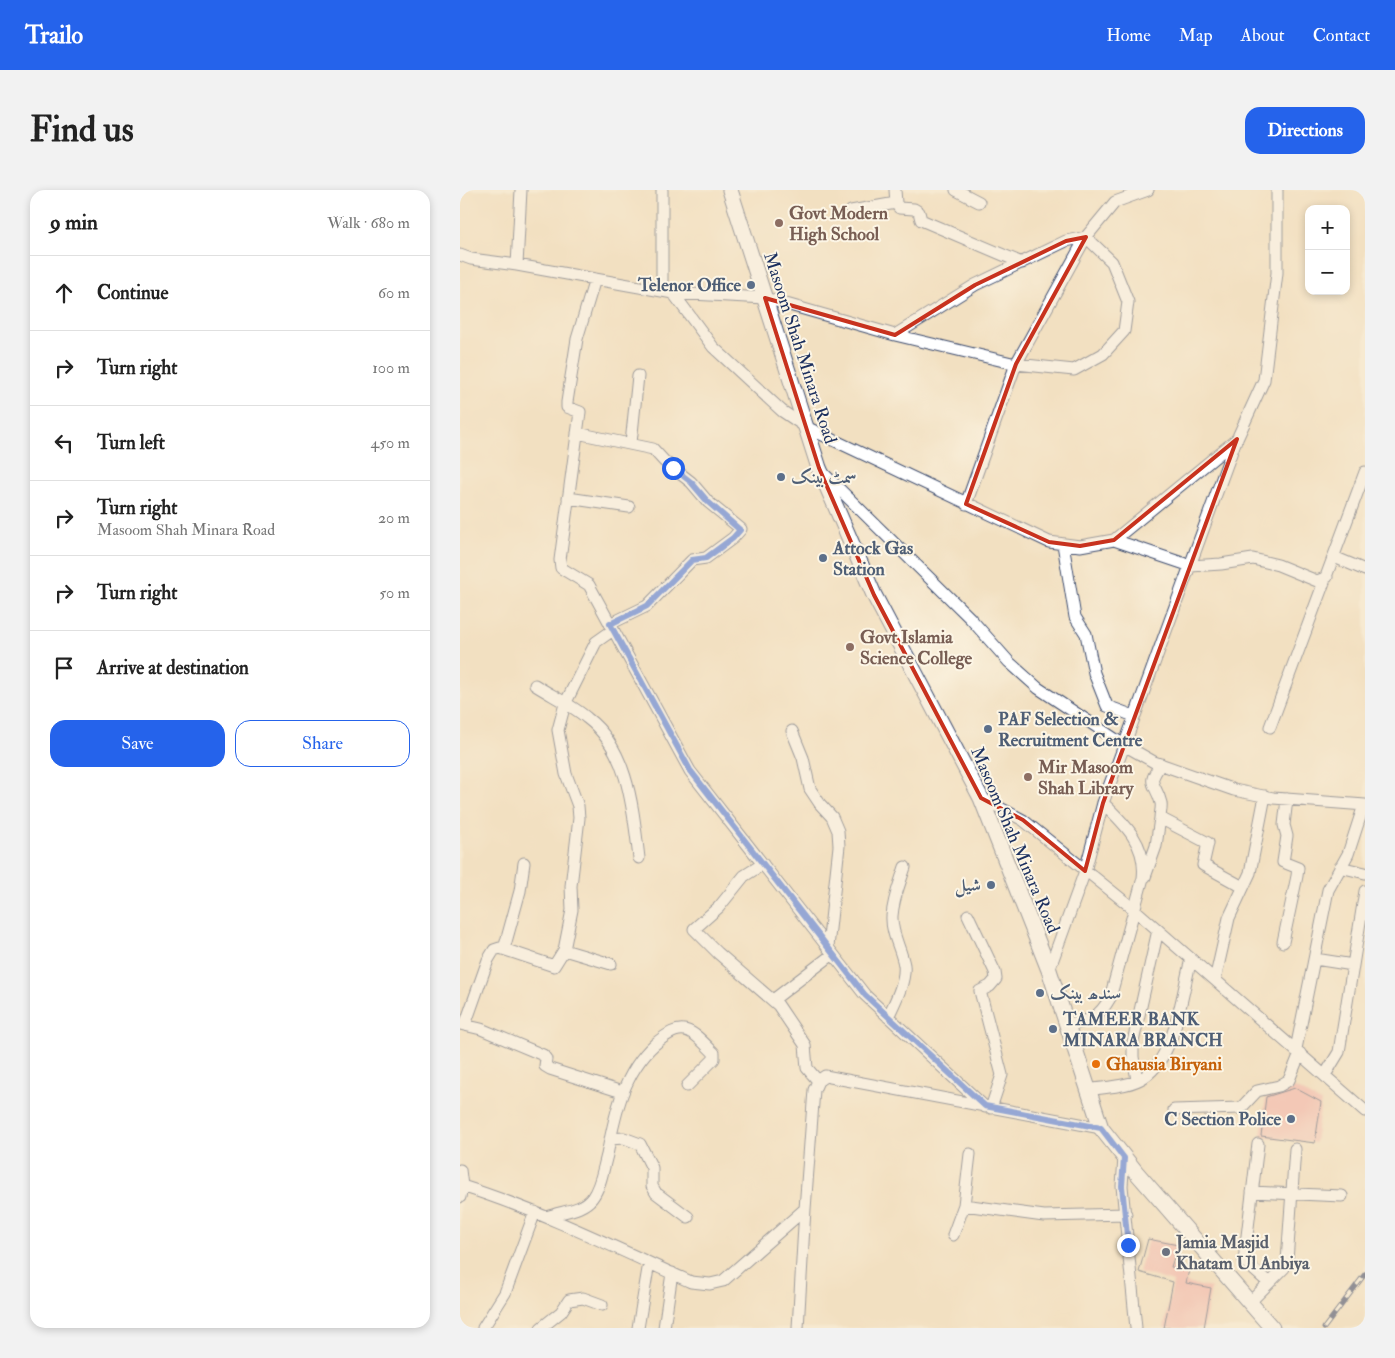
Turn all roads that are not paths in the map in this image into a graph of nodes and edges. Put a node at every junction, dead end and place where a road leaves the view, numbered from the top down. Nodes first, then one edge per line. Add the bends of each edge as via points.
1 (521, 190) edge
2 (662, 190) edge
3 (730, 190) edge
4 (895, 190) edge
5 (956, 190) edge
6 (1122, 190) edge
7 (1148, 190) edge
8 (1277, 190) edge
9 (978, 202) dead end
10 (1115, 202) junction
11 (896, 203) junction
12 (851, 210) dead end
13 (1086, 237) junction
14 (460, 254) edge
15 (1022, 263) junction
16 (517, 265) junction
17 (595, 279) junction
18 (667, 292) junction
19 (764, 298) junction
20 (896, 335) junction
21 (1016, 364) junction
22 (638, 376) dead end
23 (806, 427) junction
24 (577, 433) junction
25 (1237, 439) junction
26 (631, 443) junction
27 (819, 468) junction
28 (1365, 472) edge
29 (568, 498) junction
30 (966, 504) junction
31 (629, 507) dead end
32 (1114, 540) junction
33 (1063, 544) junction
34 (1334, 557) junction
35 (1191, 566) junction
36 (1365, 570) edge
37 (1327, 577) junction
38 (611, 627) junction
39 (535, 685) dead end
40 (565, 704) junction
41 (1134, 716) junction
42 (1270, 727) dead end
43 (792, 731) dead end
44 (1124, 745) junction
45 (1161, 764) junction
46 (1265, 796) junction
47 (981, 798) junction
48 (1287, 799) junction
49 (1103, 803) junction
50 (1365, 805) edge
51 (1160, 818) junction
52 (639, 858) dead end
53 (524, 863) dead end
54 (763, 864) junction
55 (905, 867) dead end
56 (1340, 867) junction
57 (1085, 871) junction
58 (1365, 874) edge
59 (1143, 878) junction
60 (1243, 887) junction
61 (1365, 891) edge
62 (1135, 910) junction
63 (1363, 913) edge
64 (968, 914) dead end
65 (1158, 930) junction
66 (1282, 942) dead end
67 (504, 949) junction
68 (564, 950) junction
69 (830, 951) junction
70 (1191, 959) junction
71 (1315, 959) junction
72 (611, 964) dead end
73 (1353, 966) junction
74 (1049, 970) junction
75 (1215, 980) junction
76 (773, 1000) junction
77 (888, 1017) junction
78 (463, 1024) edge
79 (1067, 1026) junction
80 (1298, 1051) junction
81 (1325, 1075) junction
82 (1138, 1080) junction
83 (818, 1081) junction
84 (687, 1086) dead end
85 (1088, 1090) junction
86 (622, 1092) junction
87 (1365, 1094) edge
88 (988, 1107) junction
89 (1362, 1108) edge
90 (1174, 1110) dead end
91 (1101, 1128) junction
92 (610, 1139) junction
93 (1258, 1144) dead end
94 (1295, 1149) dead end
95 (970, 1154) dead end
96 (1124, 1158) junction
97 (460, 1170) edge
98 (461, 1191) edge
99 (1252, 1192) junction
100 (1292, 1194) junction
101 (1342, 1196) dead end
102 (964, 1205) junction
103 (805, 1209) junction
104 (535, 1212) junction
105 (1126, 1214) junction
106 (547, 1217) junction
107 (688, 1217) dead end
108 (953, 1235) dead end
109 (649, 1263) junction
110 (672, 1273) junction
111 (1269, 1283) junction
112 (1249, 1303) junction
113 (602, 1305) dead end
114 (483, 1328) edge
115 (540, 1328) edge
116 (638, 1328) edge
117 (664, 1328) edge
118 (798, 1328) edge
119 (1136, 1328) edge
120 (1272, 1328) edge

1 - 16 street
2 - 18 street
3 - 19 main road, Masoom Shah Minara Road
4 - 11 street
5 - 9 street
6 - 10 street
7 - 10 street
8 - 25 street via 1277,274 1264,380
10 - 13 street
11 - 12 street
11 - 15 street via 899,208 919,212 922,220
13 - 15 street via 1066,241
13 - 21 street
13 - 21 street via 1112,262 1128,302 1124,331 1103,354 1074,370
14 - 16 street via 471,259
15 - 20 street via 975,285
16 - 17 street
17 - 18 street
17 - 24 street via 577,339 566,402 567,407 580,412
18 - 19 street
18 - 23 street via 713,347 782,411
19 - 20 street
19 - 23 main road, Masoom Shah Minara Road
20 - 21 street
21 - 30 street
22 - 26 street
23 - 27 main road, Masoom Shah Minara Road
23 - 30 street
24 - 26 street
24 - 29 street
25 - 32 street
25 - 35 street
26 - 38 street via 653,449 740,530 706,558 692,560 647,606
27 - 44 street via 970,618 1008,662 1038,688
27 - 47 main road, Masoom Shah Minara Road via 874,595
28 - 34 street
29 - 31 street
29 - 38 street via 561,568 589,585
30 - 33 street via 1050,542
32 - 33 street via 1080,546
32 - 35 street
33 - 41 street via 1075,617 1086,634 1094,673 1107,706
34 - 36 street
34 - 37 street
35 - 37 street via 1253,559 1278,564 1317,581
35 - 41 street
37 - 42 street
38 - 40 street via 596,642
38 - 54 street via 690,770
39 - 40 street
40 - 52 street via 598,728 618,761 629,788
40 - 68 street via 558,730 566,774 580,818 570,886 572,910
41 - 44 street
43 - 69 street via 813,795 838,831
44 - 45 street
44 - 49 street
45 - 46 street via 1234,790
45 - 51 street via 1151,782 1161,801
46 - 48 street
46 - 60 street via 1250,873
47 - 57 street via 1023,820
47 - 74 main road, Masoom Shah Minara Road
48 - 50 street
48 - 66 street via 1284,826 1287,836 1282,857 1283,862 1298,868
49 - 57 street
49 - 59 street via 1138,843
50 - 56 street via 1348,854
51 - 59 street via 1154,852
51 - 60 street via 1208,843 1203,865
53 - 67 street
54 - 69 street
54 - 76 street via 744,876 719,907 694,929
55 - 77 street via 892,915 904,971
56 - 58 street
56 - 71 street via 1328,890
57 - 62 street
57 - 74 street
59 - 62 street
60 - 75 street via 1228,918
61 - 63 street
62 - 65 street
62 - 79 street via 1110,998 1101,1013
63 - 73 street
64 - 88 street via 996,979 980,991 1002,1076
65 - 70 street
65 - 82 street via 1133,1042
67 - 68 street via 554,966
67 - 78 street via 494,950 488,960
68 - 72 street
69 - 76 street
69 - 77 street via 865,995
70 - 75 street
70 - 82 street via 1170,1042 1153,1069
71 - 73 street
71 - 80 street
73 - 81 street via 1339,1052
74 - 79 main road, Masoom Shah Minara Road
75 - 80 street
76 - 83 street via 794,1025 805,1045 807,1068
77 - 88 street
78 - 86 street via 543,1055 545,1066 550,1069
79 - 85 main road, Masoom Shah Minara Road
80 - 81 street
80 - 90 street via 1289,1080 1257,1091 1241,1108
81 - 89 street
82 - 85 street
83 - 88 street via 825,1076
83 - 103 street via 814,1090
84 - 86 street via 714,1059 714,1053 694,1033 683,1029 673,1030 648,1051
85 - 91 main road, Masoom Shah Minara Road
86 - 92 street
87 - 89 street
88 - 91 street
91 - 96 main road, Masoom Shah Minara Road
92 - 106 street via 604,1171 592,1199 581,1208
92 - 107 street via 637,1141 652,1168 652,1186 656,1193
93 - 99 street
94 - 100 street
95 - 102 street
96 - 105 street via 1122,1186
96 - 112 main road, Masoom Shah Minara Road
97 - 98 street
98 - 104 street
99 - 100 street
99 - 111 street via 1244,1261
100 - 101 street
100 - 111 street via 1287,1261
102 - 105 street via 1044,1216
102 - 108 street
103 - 110 street via 722,1281 710,1284 691,1282
103 - 118 street
104 - 106 street
104 - 114 street via 505,1293
105 - 119 street
106 - 109 street
109 - 110 street
109 - 116 street
110 - 117 street
111 - 112 street
112 - 120 main road, Masoom Shah Minara Road
113 - 115 street via 583,1298 569,1300 561,1312

